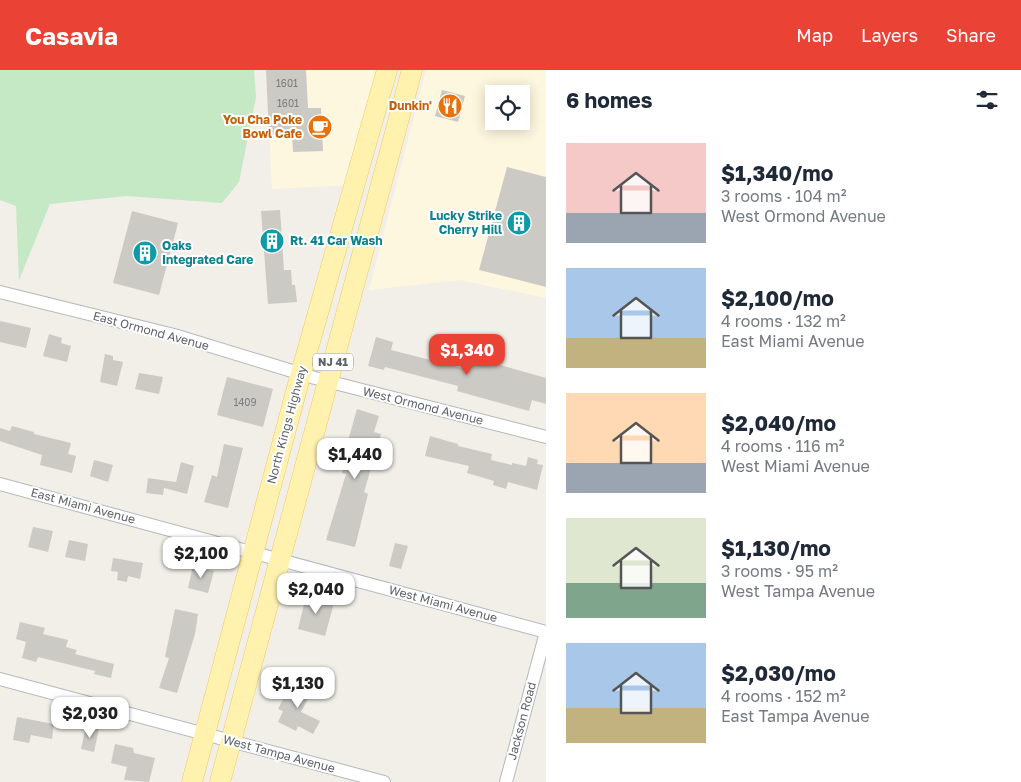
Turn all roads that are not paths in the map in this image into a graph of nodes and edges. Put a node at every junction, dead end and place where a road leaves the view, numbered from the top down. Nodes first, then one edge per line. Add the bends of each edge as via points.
1 (387, 70) edge
2 (412, 70) edge
3 (0, 292) edge
4 (301, 373) junction
5 (327, 381) junction
6 (546, 437) edge
7 (0, 484) edge
8 (253, 552) junction
9 (280, 560) junction
10 (546, 632) edge
11 (0, 679) edge
12 (204, 734) junction
13 (231, 741) junction
14 (192, 782) edge
15 (220, 782) edge
16 (384, 782) edge
17 (506, 782) edge

1 - 4 main road, North Kings Highway / NJ 41
2 - 5 main road, NJ 41
3 - 4 street, East Ormond Avenue via 174,335
4 - 5 street, West Ormond Avenue
4 - 8 main road, North Kings Highway / NJ 41
5 - 6 street, West Ormond Avenue
5 - 9 main road, NJ 41
7 - 8 street, East Miami Avenue
8 - 9 street, West Miami Avenue
8 - 12 main road, North Kings Highway / NJ 41
9 - 10 street, West Miami Avenue
9 - 13 main road, NJ 41
10 - 17 street, Jackson Road
11 - 12 street, West Tampa Avenue
12 - 13 street, West Tampa Avenue
12 - 14 main road, North Kings Highway / NJ 41
13 - 15 main road, NJ 41
13 - 16 street, West Tampa Avenue

